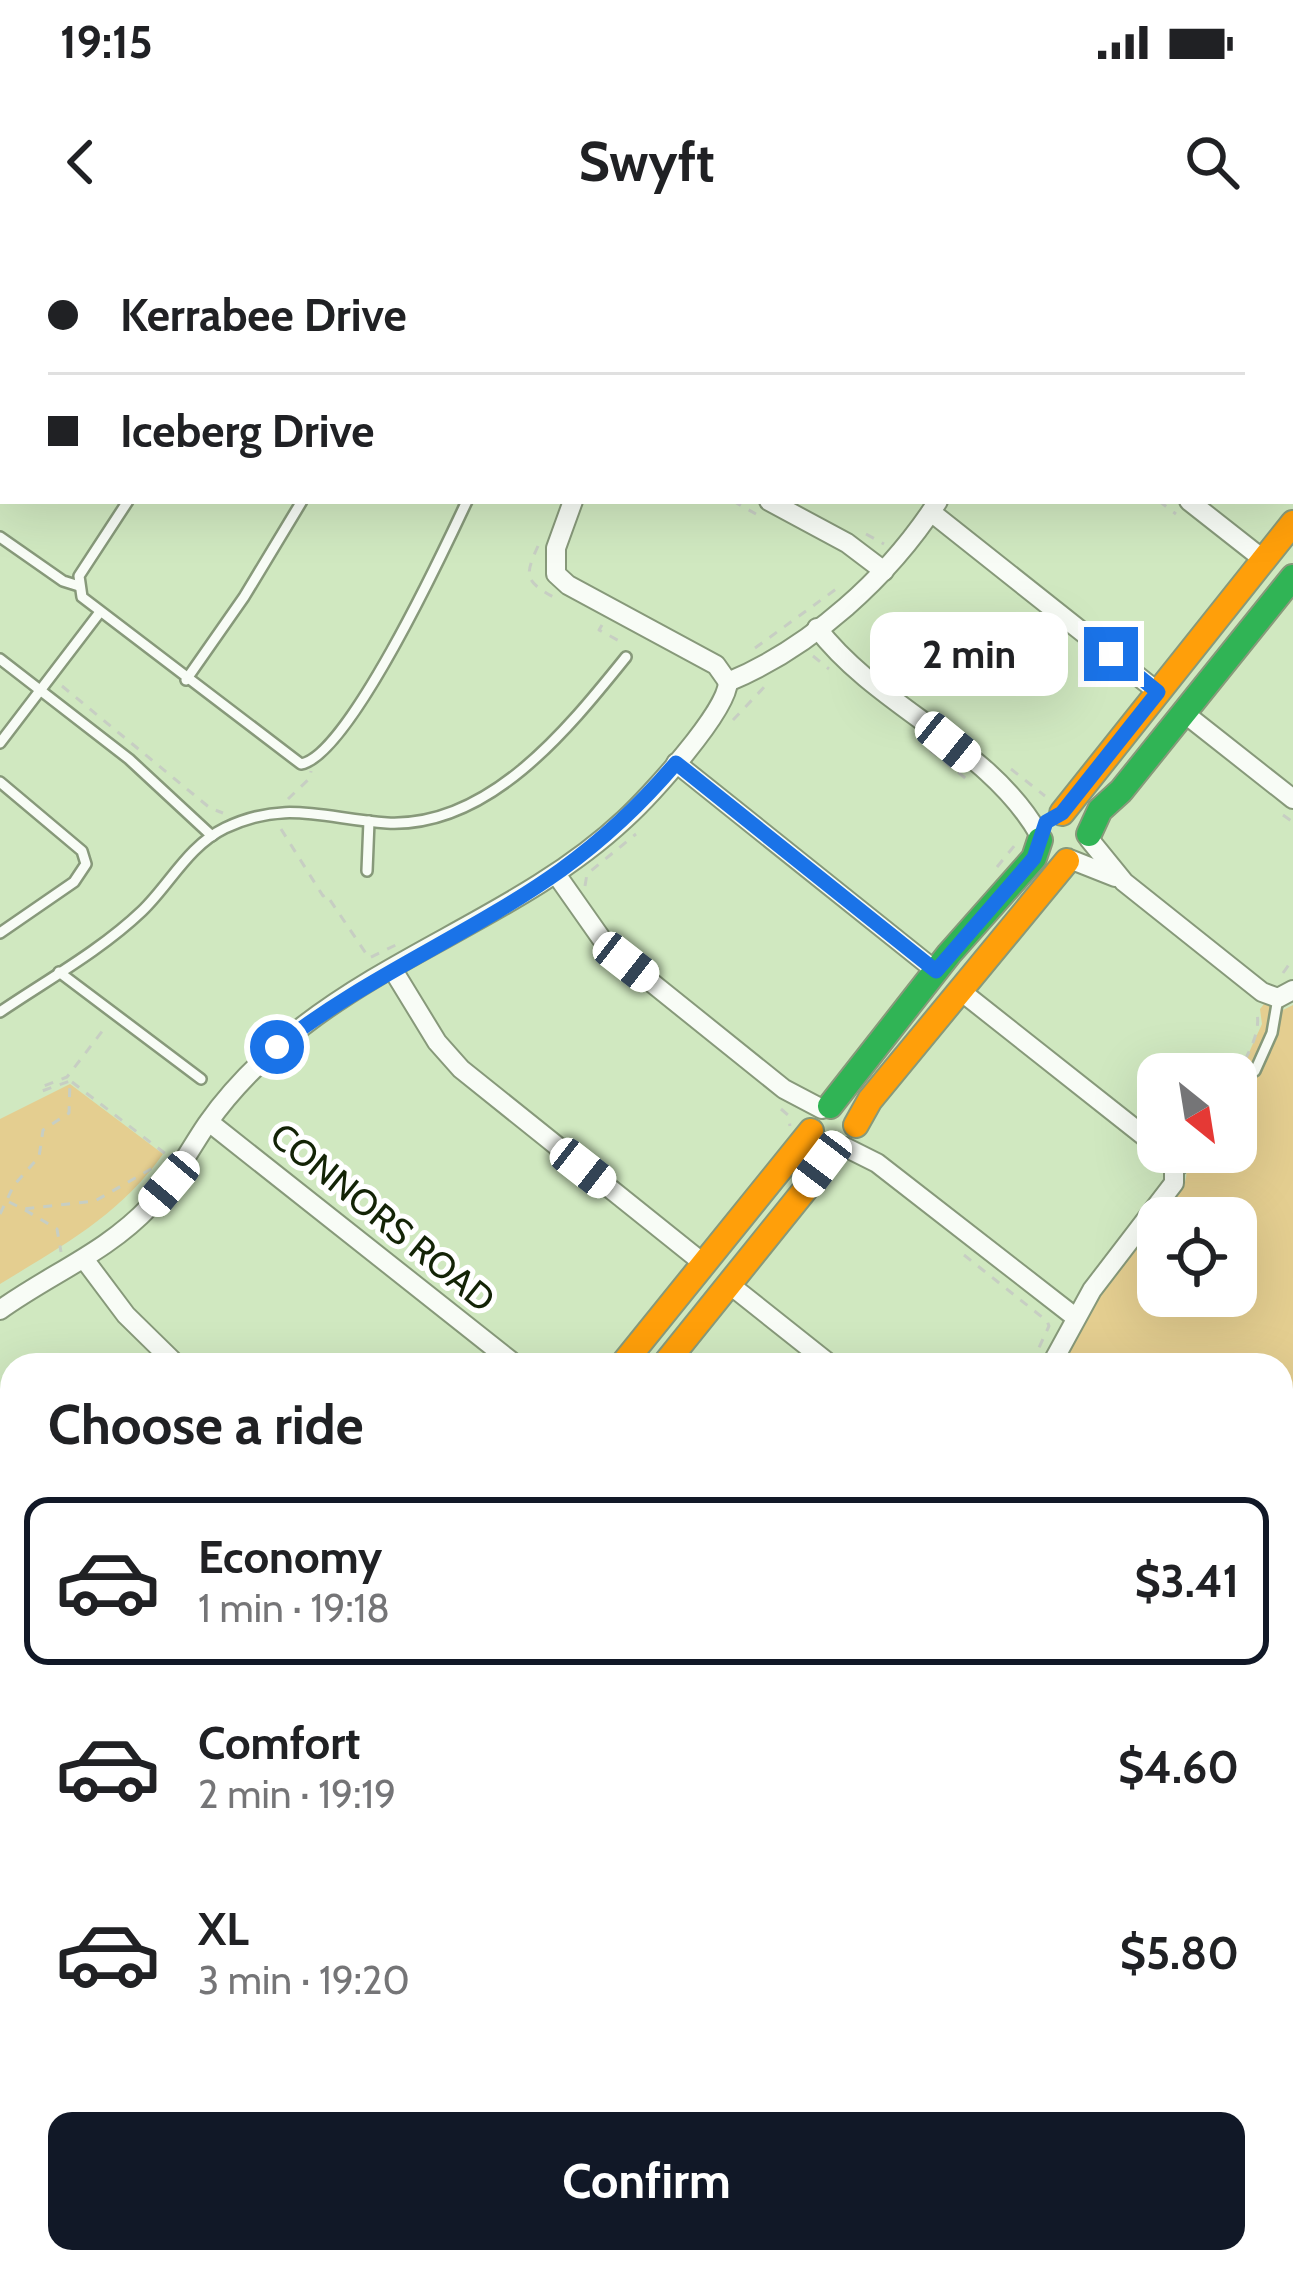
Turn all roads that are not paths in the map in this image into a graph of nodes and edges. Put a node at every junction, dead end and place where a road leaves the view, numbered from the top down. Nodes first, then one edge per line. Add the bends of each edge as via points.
1 (126, 504) edge
2 (300, 504) edge
3 (466, 504) edge
4 (573, 504) edge
5 (774, 504) edge
6 (935, 507) edge
7 (1183, 508) edge
8 (1293, 523) edge
9 (0, 537) edge
10 (1264, 560) junction
11 (876, 565) junction
12 (1292, 580) edge
13 (79, 586) junction
14 (100, 613) junction
15 (817, 628) junction
16 (626, 658) road end
17 (0, 659) edge
18 (186, 680) junction
19 (728, 682) junction
20 (40, 691) junction
21 (1158, 692) junction
22 (1184, 712) junction
23 (0, 743) edge
24 (676, 763) junction
25 (0, 782) edge
26 (1013, 795) junction
27 (1285, 804) edge
28 (1060, 813) junction
29 (368, 821) junction
30 (212, 836) junction
31 (1089, 837) junction
32 (1040, 838) junction
33 (1070, 861) junction
34 (367, 871) dead end
35 (556, 874) junction
36 (1124, 883) junction
37 (0, 933) edge
38 (393, 970) junction
39 (936, 971) junction
40 (59, 972) junction
41 (1284, 988) edge
42 (962, 992) junction
43 (0, 1012) edge
44 (1257, 1067) edge
45 (201, 1079) dead end
46 (819, 1117) junction
47 (209, 1122) junction
48 (1137, 1131) edge
49 (848, 1139) junction
50 (1176, 1173) edge
51 (84, 1259) junction
52 (703, 1263) junction
53 (729, 1284) junction
54 (0, 1310) edge
55 (1075, 1317) junction
56 (643, 1339) junction
57 (165, 1353) edge
58 (501, 1353) edge
59 (632, 1353) edge
60 (657, 1353) edge
61 (673, 1353) edge
62 (816, 1353) edge
63 (1049, 1353) edge

1 - 13 lane
2 - 18 lane
3 - 18 lane via 412,617 311,763 291,760
4 - 19 street via 556,548 556,574 706,659
5 - 11 street
6 - 11 street
6 - 21 street
7 - 10 street
8 - 10 street
9 - 13 lane
10 - 21 street
11 - 15 street
12 - 22 street
13 - 14 lane
14 - 18 lane
14 - 20 lane
15 - 19 street
15 - 26 street
16 - 29 lane via 560,734 483,796 423,820
17 - 20 lane
19 - 24 street via 723,703
20 - 23 lane
20 - 30 lane
21 - 28 street
22 - 27 street
22 - 31 street via 1100,810
24 - 35 street via 625,819
24 - 39 street
25 - 37 lane via 82,850 86,864
26 - 28 street
26 - 32 street
28 - 31 street via 1077,816
28 - 32 street
29 - 30 lane via 279,812
29 - 34 lane
30 - 40 lane via 140,913
31 - 33 street
31 - 36 street
32 - 33 street via 1052,858
32 - 39 street via 1034,858
33 - 36 street
33 - 42 street
35 - 38 street
35 - 46 street via 626,962 776,1094
36 - 41 street via 1262,992
38 - 47 street via 277,1047
38 - 52 street via 461,1069
39 - 46 street
40 - 43 lane
40 - 45 lane
41 - 44 lane
42 - 48 street
42 - 49 street via 870,1100
46 - 49 street via 824,1148
46 - 49 street via 850,1112
46 - 52 street
47 - 51 street via 151,1205
47 - 58 street, CONNORS ROAD
49 - 53 street
49 - 55 street
50 - 55 street
51 - 54 street
51 - 57 street
52 - 56 street
53 - 61 street
53 - 62 street
55 - 63 street
56 - 59 street
56 - 60 street

